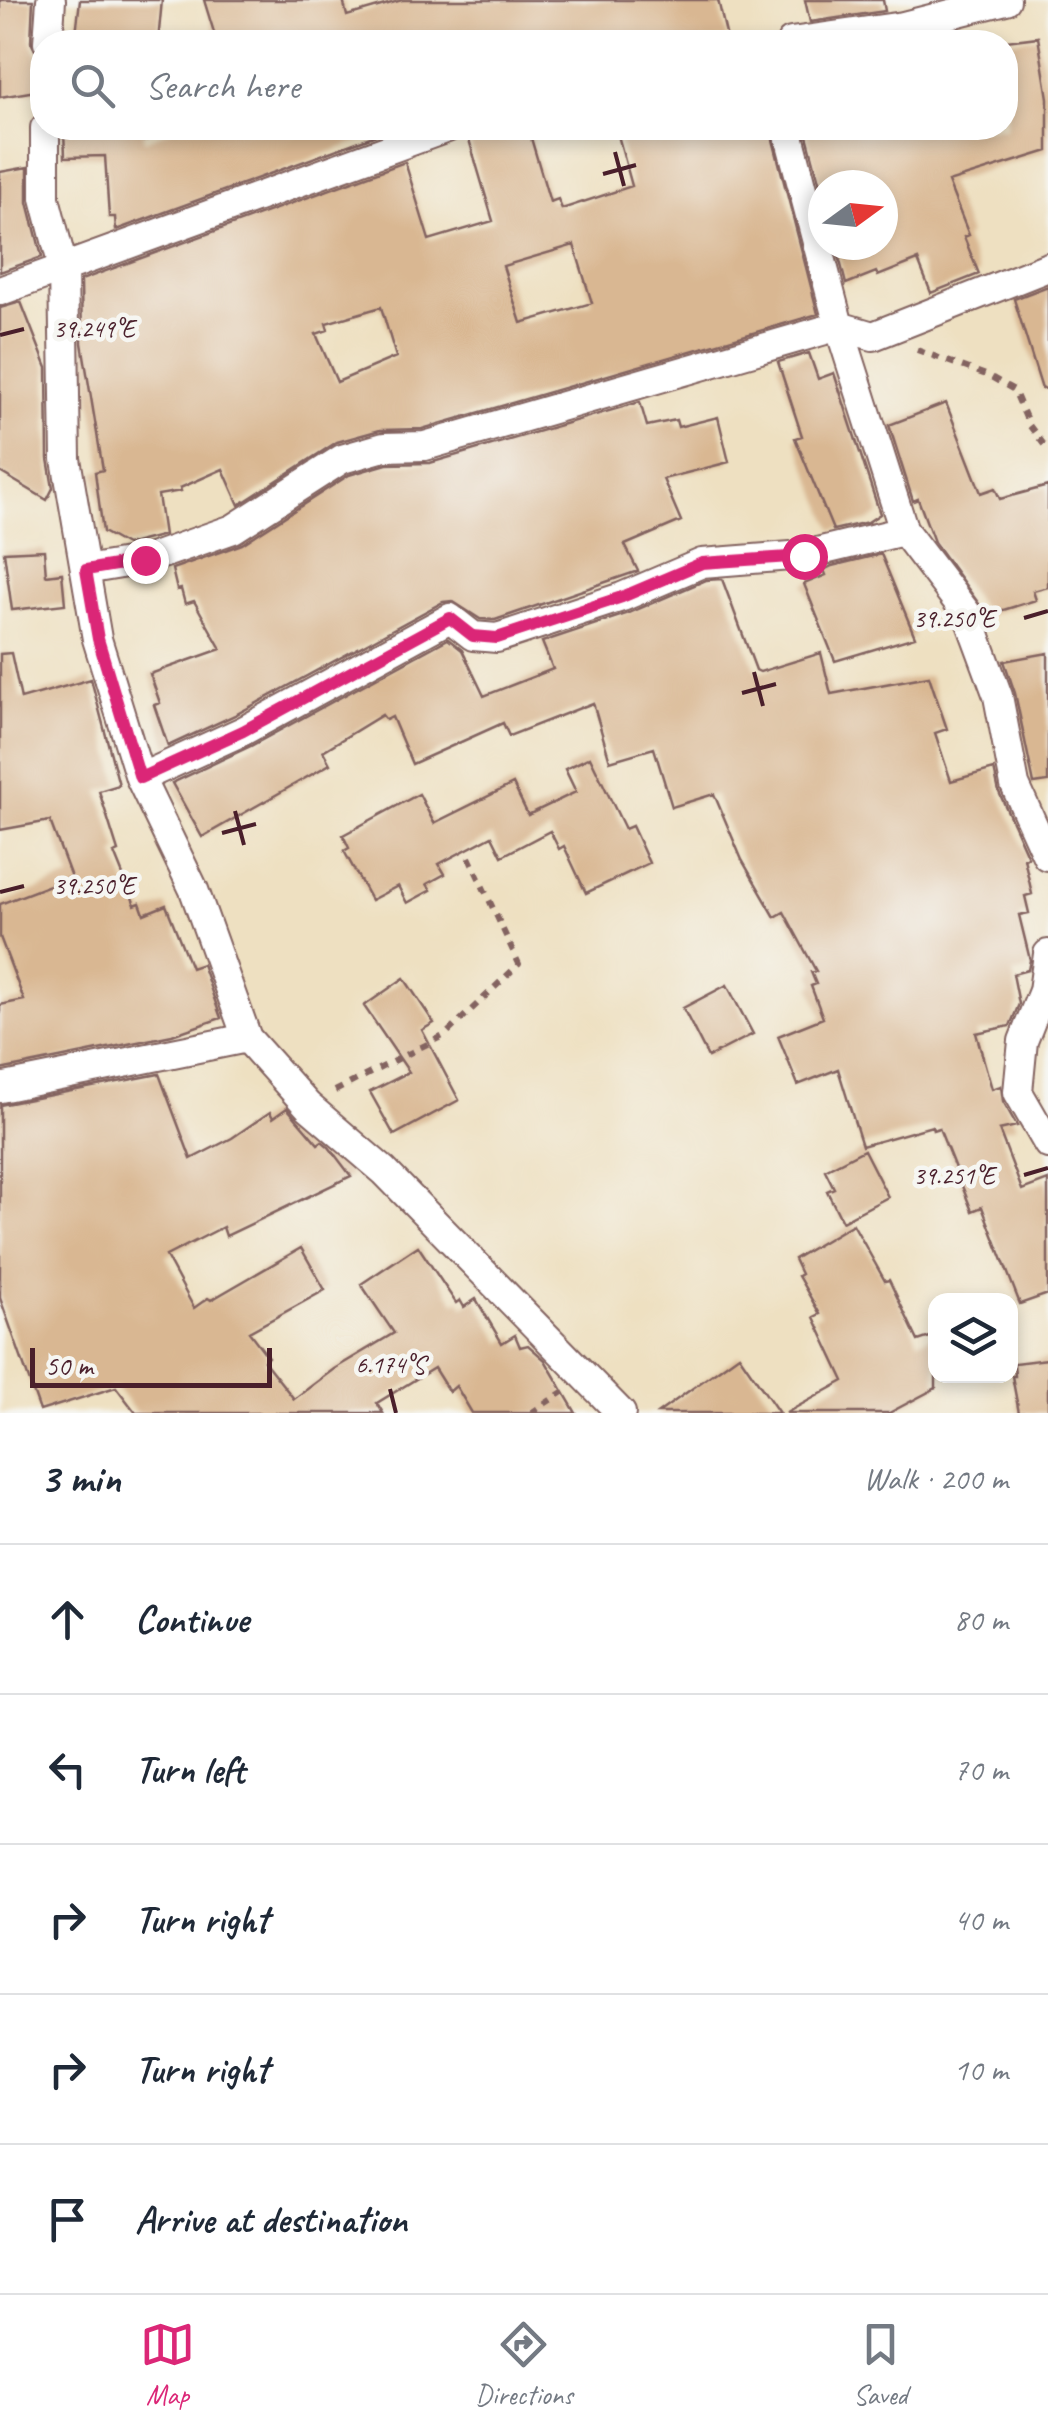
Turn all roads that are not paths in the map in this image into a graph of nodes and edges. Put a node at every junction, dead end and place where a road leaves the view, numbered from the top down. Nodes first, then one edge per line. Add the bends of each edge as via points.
1 (51, 0) edge
2 (1006, 0) edge
3 (49, 30) edge
4 (875, 30) edge
5 (45, 140) edge
6 (414, 140) edge
7 (790, 140) edge
8 (63, 266) junction
9 (1048, 266) edge
10 (0, 291) edge
11 (840, 326) junction
12 (904, 531) junction
13 (86, 570) junction
14 (140, 778) junction
15 (1048, 855) edge
16 (1048, 871) edge
17 (1048, 954) edge
18 (247, 1038) junction
19 (0, 1088) edge
20 (1048, 1144) edge
21 (621, 1413) edge

1 - 3 street
2 - 4 street
5 - 8 street via 45,198
6 - 8 street
7 - 11 street
8 - 10 street
8 - 13 street via 66,460
9 - 11 street via 873,336
11 - 12 street
11 - 13 street via 425,446 384,446 342,459 233,529 145,560
12 - 14 street via 804,556 702,563 497,638 473,636 450,618 243,731
12 - 15 street via 968,615 998,696 1015,785
13 - 14 street via 98,639
14 - 18 street via 194,890
15 - 16 street
17 - 20 street via 1018,1092
18 - 19 street
18 - 21 street

